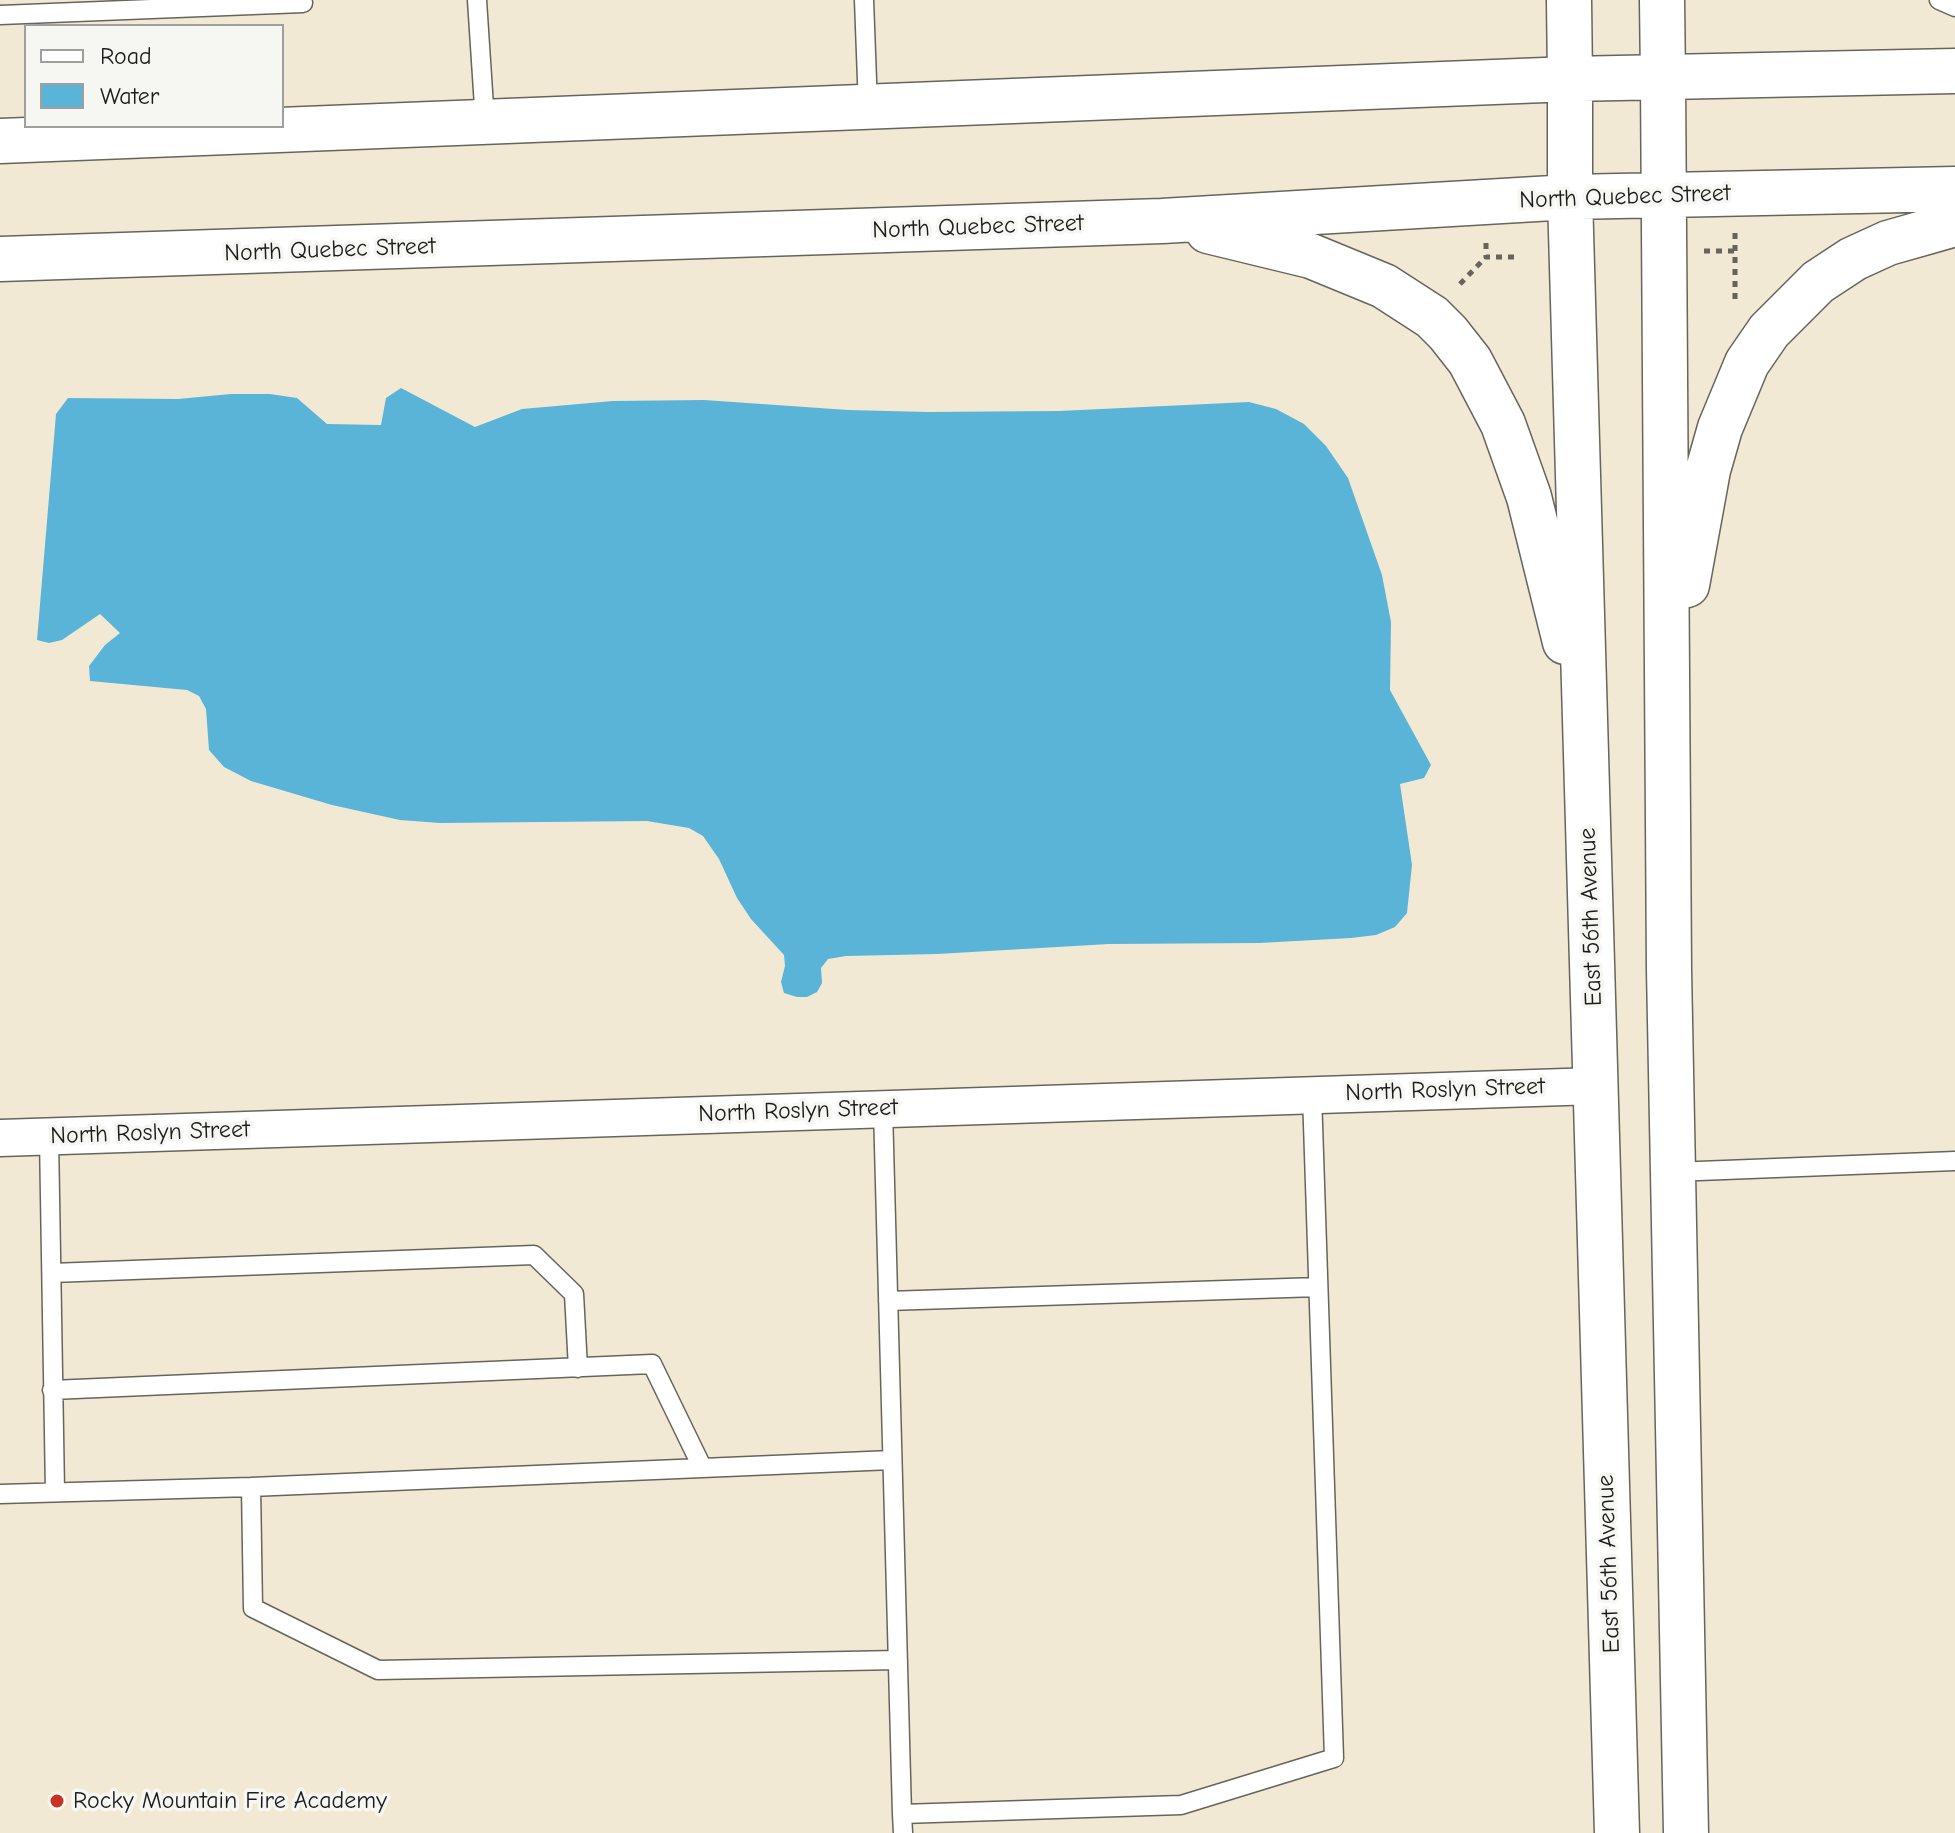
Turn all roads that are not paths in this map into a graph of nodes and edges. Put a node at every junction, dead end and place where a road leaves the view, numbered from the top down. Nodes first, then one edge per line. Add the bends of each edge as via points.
1 (477, 0) edge
2 (864, 0) edge
3 (1569, 0) edge
4 (1662, 0) edge
5 (1939, 0) edge
6 (303, 3) dead end
7 (1955, 7) edge
8 (97, 13) edge
9 (0, 15) edge
10 (1955, 71) edge
11 (1570, 79) junction
12 (1663, 79) junction
13 (868, 107) junction
14 (485, 122) junction
15 (284, 127) edge
16 (228, 128) edge
17 (99, 131) edge
18 (0, 141) edge
19 (1955, 189) edge
20 (1664, 196) junction
21 (1570, 197) junction
22 (1162, 221) junction
23 (1955, 224) edge
24 (0, 259) edge
25 (1667, 698) junction
26 (1585, 705) junction
27 (1596, 1086) junction
28 (1312, 1094) junction
29 (883, 1109) junction
30 (49, 1137) junction
31 (0, 1138) edge
32 (1955, 1161) edge
33 (1673, 1172) junction
34 (52, 1273) junction
35 (1318, 1287) junction
36 (888, 1301) junction
37 (578, 1368) junction
38 (52, 1390) junction
39 (892, 1460) junction
40 (702, 1467) junction
41 (251, 1487) junction
42 (55, 1492) junction
43 (0, 1494) edge
44 (898, 1660) junction
45 (902, 1814) junction
46 (903, 1833) edge
47 (1617, 1833) edge
48 (1686, 1833) edge

1 - 14 lane
2 - 13 lane
3 - 11 main road, East 56th Avenue
4 - 12 main road
5 - 7 lane
6 - 8 lane
8 - 9 lane
10 - 12 main road
11 - 12 main road
11 - 13 main road
11 - 21 main road, East 56th Avenue
12 - 20 main road
13 - 14 main road
14 - 15 main road
16 - 17 main road
17 - 18 main road
19 - 20 main road, North Quebec Street
20 - 21 main road, North Quebec Street
20 - 25 main road
21 - 22 main road, North Quebec Street
21 - 26 main road, East 56th Avenue
22 - 24 main road, North Quebec Street
22 - 26 main road via 1311,256 1384,286 1448,333 1489,393 1516,457
23 - 25 main road via 1888,243 1818,282 1769,331 1747,363 1708,470
25 - 33 main road
26 - 27 main road, East 56th Avenue
27 - 28 street, North Roslyn Street
27 - 47 main road, East 56th Avenue
28 - 29 street, North Roslyn Street
28 - 35 lane
29 - 30 street, North Roslyn Street
29 - 36 lane
30 - 31 street, North Roslyn Street
30 - 34 lane
32 - 33 lane
33 - 48 main road
34 - 37 lane via 534,1255 574,1294
34 - 38 lane
35 - 36 lane
35 - 45 lane via 1334,1758 1181,1805
36 - 39 lane
37 - 38 lane
37 - 40 lane via 652,1364
38 - 42 lane
39 - 40 lane
39 - 44 lane
40 - 41 lane
41 - 42 lane
41 - 44 lane via 253,1608 378,1670
42 - 43 lane
44 - 45 lane
45 - 46 lane

